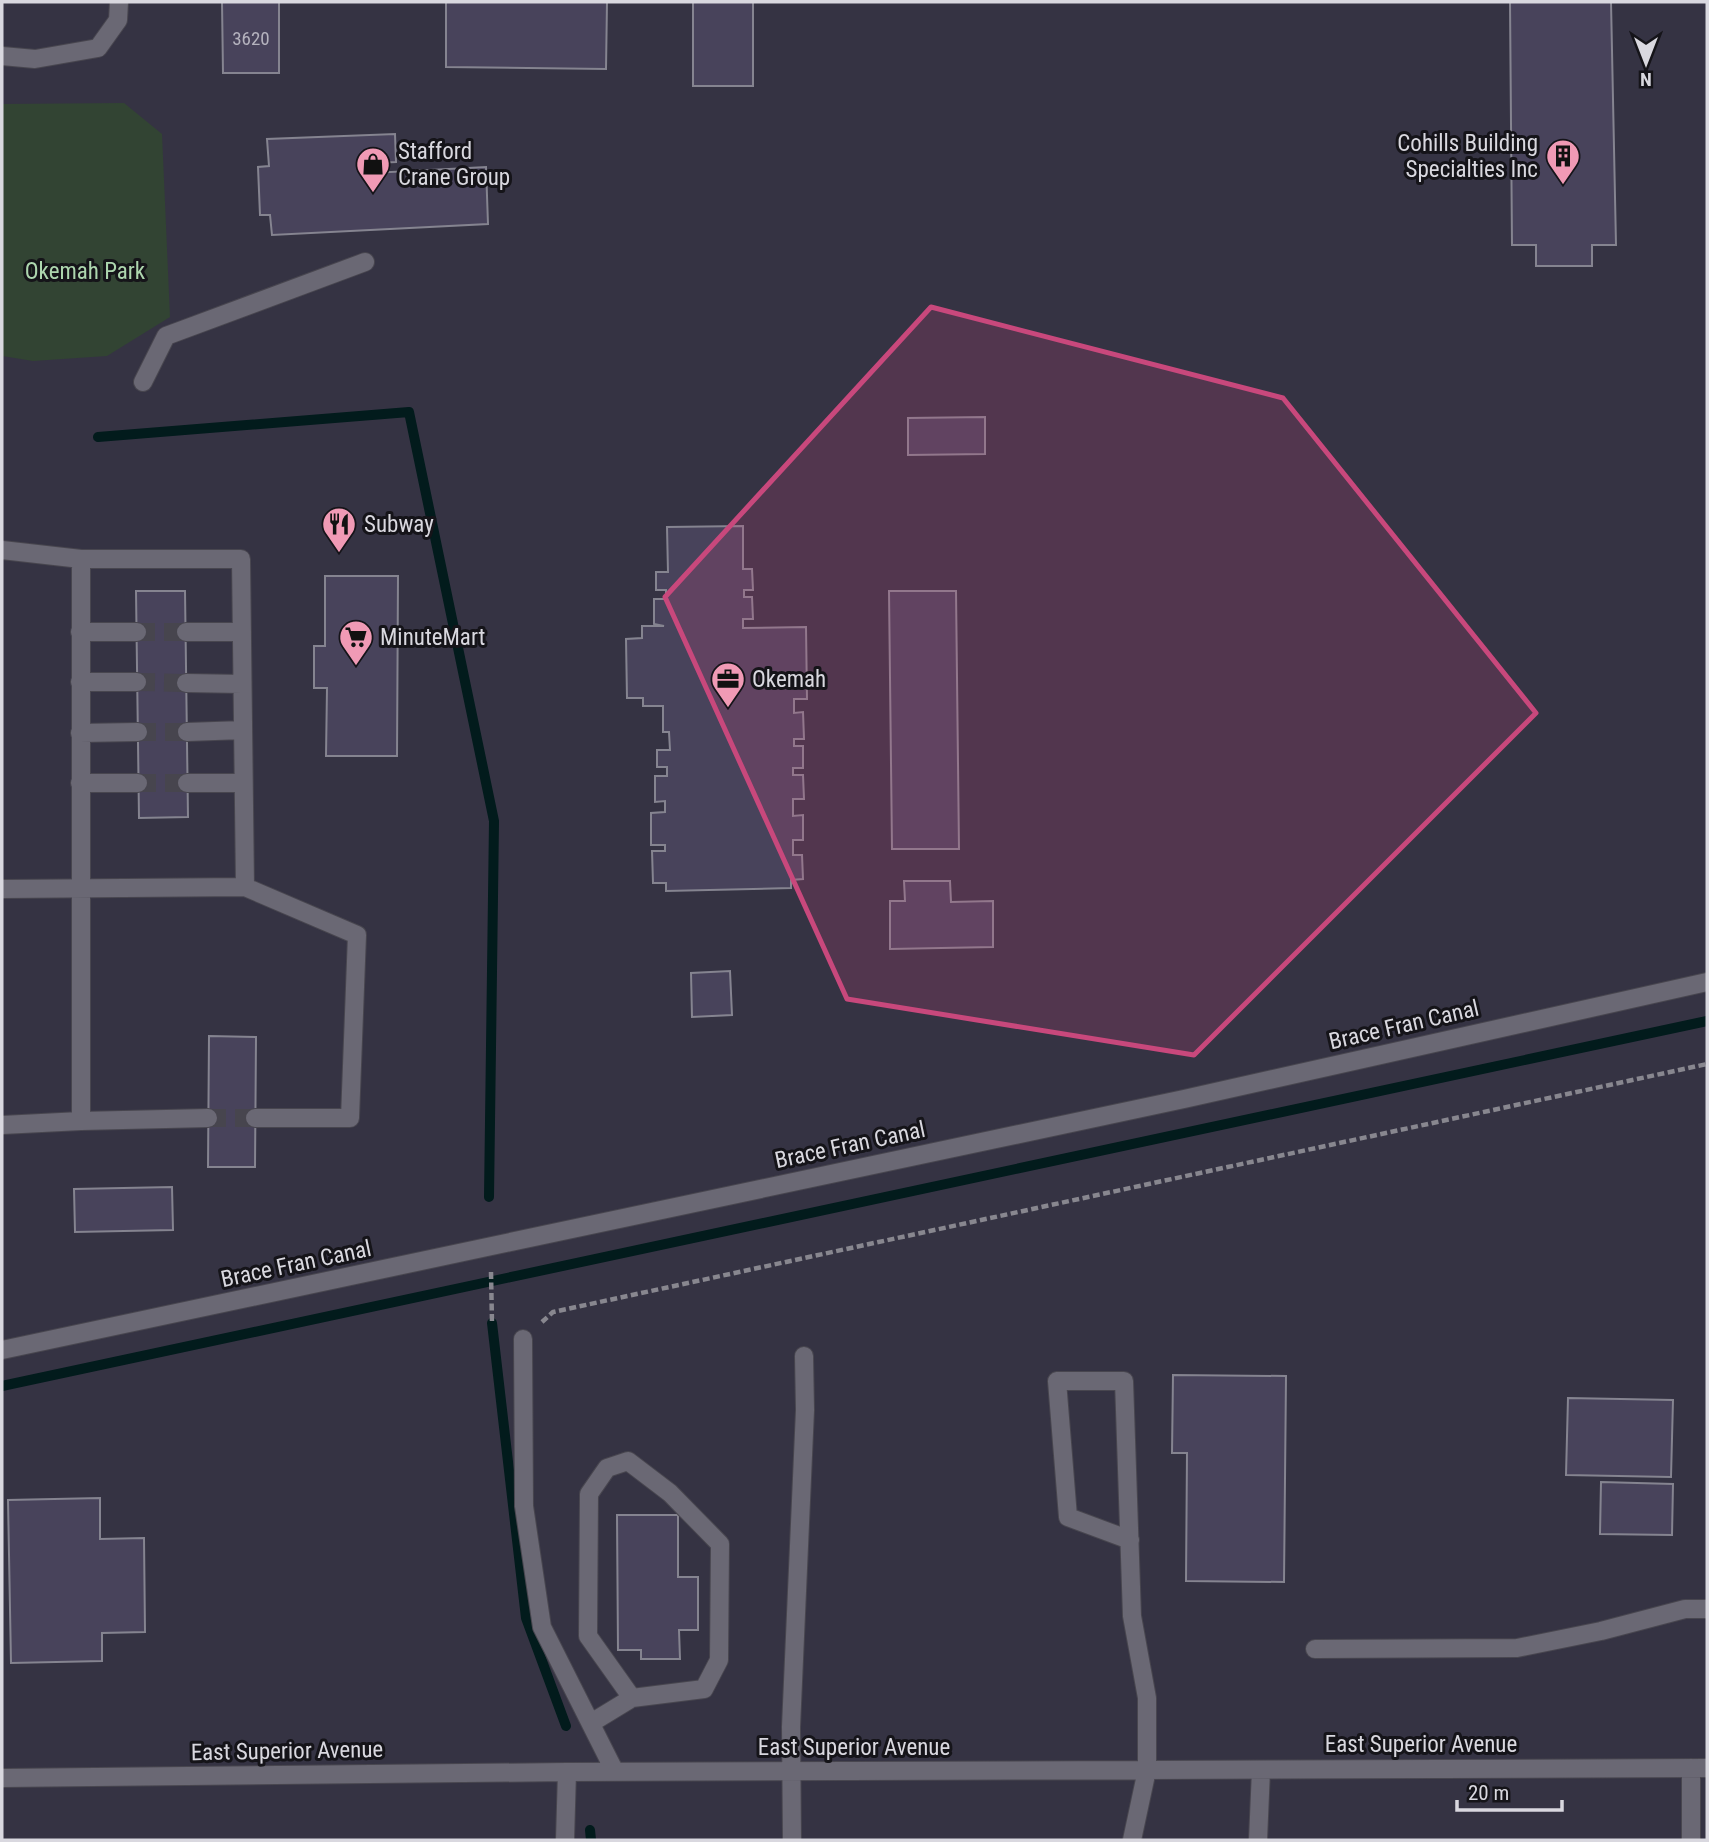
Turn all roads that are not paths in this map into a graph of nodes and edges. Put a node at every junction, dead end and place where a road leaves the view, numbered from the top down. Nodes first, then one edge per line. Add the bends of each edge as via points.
1 (119, 2) edge
2 (2, 56) edge
3 (365, 262) dead end
4 (144, 382) dead end
5 (2, 550) edge
6 (81, 559) junction
7 (80, 632) junction
8 (137, 632) tunnel mouth
9 (186, 632) tunnel mouth
10 (242, 632) junction
11 (80, 682) junction
12 (137, 682) tunnel mouth
13 (186, 683) tunnel mouth
14 (242, 684) junction
15 (243, 730) junction
16 (138, 732) tunnel mouth
17 (187, 732) tunnel mouth
18 (80, 733) junction
19 (80, 783) junction
20 (138, 783) tunnel mouth
21 (187, 783) tunnel mouth
22 (243, 783) junction
23 (245, 887) junction
24 (80, 888) junction
25 (2, 889) edge
26 (1707, 982) edge
27 (208, 1118) tunnel mouth
28 (255, 1118) tunnel mouth
29 (81, 1121) junction
30 (2, 1125) edge
31 (523, 1339) road end
32 (2, 1350) edge
33 (804, 1356) dead end
34 (1130, 1540) junction
35 (1707, 1609) edge
36 (1315, 1649) dead end
37 (632, 1698) junction
38 (591, 1723) junction
39 (1699, 1768) edge
40 (1147, 1770) junction
41 (1261, 1770) junction
42 (791, 1771) junction
43 (567, 1772) junction
44 (615, 1772) junction
45 (2, 1778) edge
46 (565, 1840) edge
47 (792, 1840) edge
48 (1132, 1840) edge
49 (1258, 1840) edge
50 (1691, 1840) edge

1 - 2 street via 118,20 99,48 35,59
3 - 4 street via 166,336
5 - 6 street
6 - 7 street
6 - 10 street via 241,559
7 - 8 street
7 - 11 street
9 - 10 street
10 - 14 street
11 - 12 street
11 - 18 street
13 - 14 street
14 - 15 street
15 - 17 street
15 - 22 street
16 - 18 street
18 - 19 street
19 - 20 street
19 - 24 street
21 - 22 street
22 - 23 street
23 - 24 street
23 - 28 street via 357,935 350,1118
24 - 25 street
24 - 29 street
26 - 32 street, Brace Fran Canal
27 - 29 street
29 - 30 street
31 - 38 street via 524,1506 542,1627
33 - 42 street
34 - 34 street via 1124,1381 1056,1381 1068,1517
34 - 40 street via 1132,1615 1147,1698
35 - 36 street via 1685,1609 1517,1648
37 - 37 street via 704,1689 719,1660 720,1544 670,1493 628,1461 607,1468 589,1494 588,1636
37 - 38 street
38 - 44 street
39 - 41 street, East Superior Avenue
39 - 50 street
40 - 41 street, East Superior Avenue
40 - 42 street, East Superior Avenue
40 - 48 street
41 - 49 street
42 - 44 street, East Superior Avenue
42 - 47 street
43 - 44 street, East Superior Avenue
43 - 45 street, East Superior Avenue
43 - 46 street

